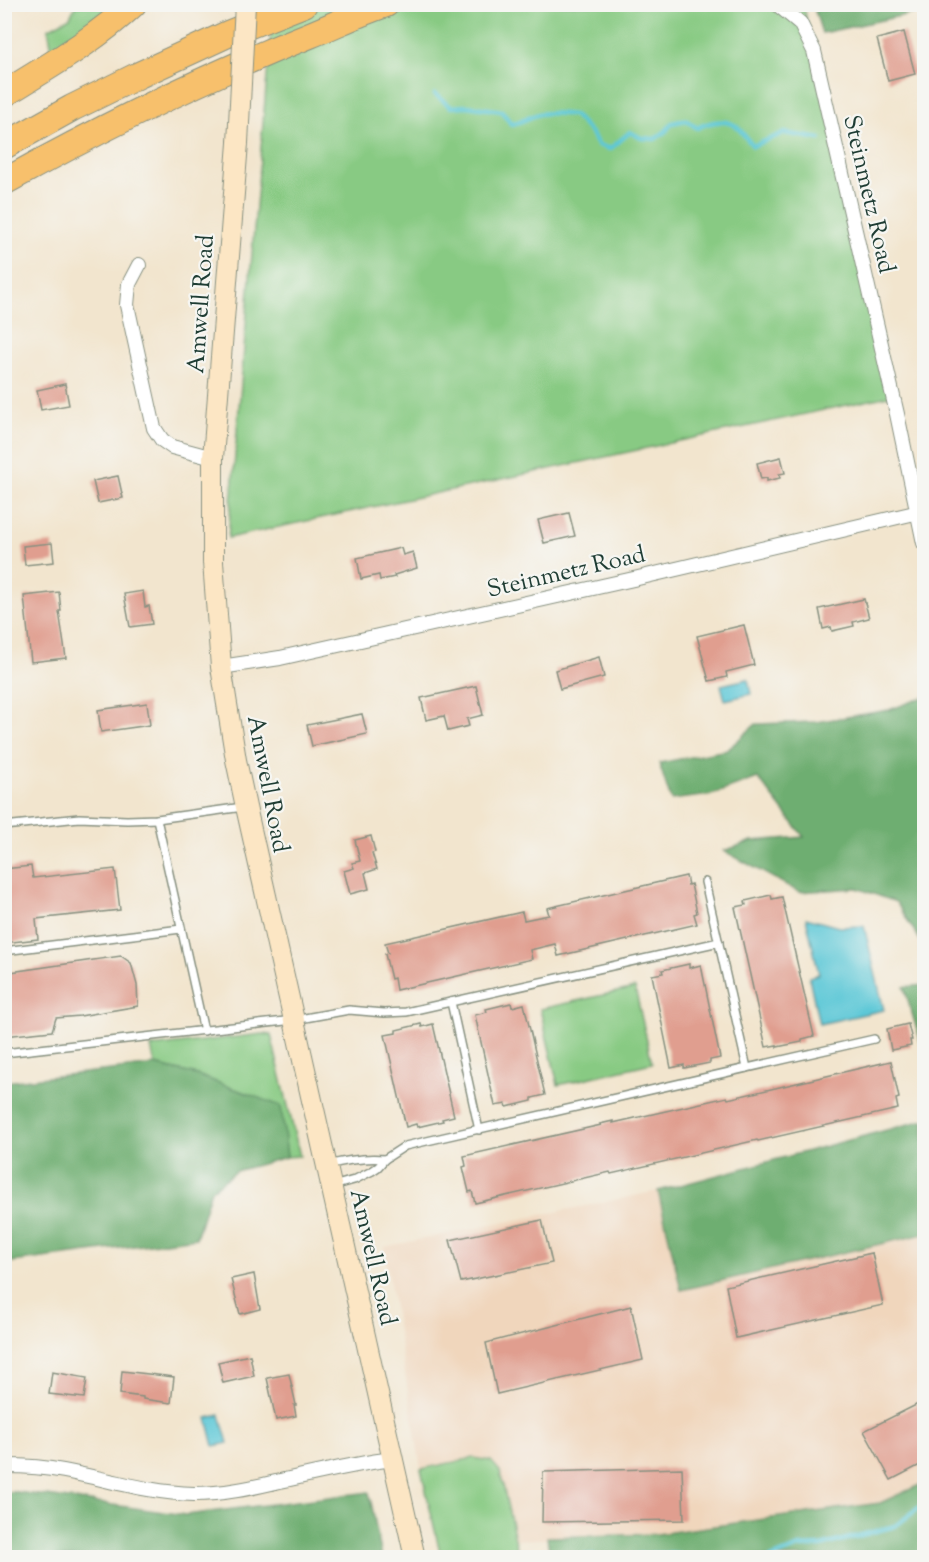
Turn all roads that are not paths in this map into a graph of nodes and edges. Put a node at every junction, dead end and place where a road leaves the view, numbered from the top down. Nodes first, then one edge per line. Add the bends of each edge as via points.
1 (133, 4) edge
2 (245, 4) edge
3 (304, 4) edge
4 (387, 4) edge
5 (777, 4) edge
6 (4, 94) edge
7 (4, 146) edge
8 (4, 182) edge
9 (139, 265) dead end
10 (213, 458) junction
11 (919, 512) junction
12 (924, 543) edge
13 (221, 667) junction
14 (246, 807) junction
15 (157, 819) junction
16 (4, 826) edge
17 (705, 882) dead end
18 (181, 928) junction
19 (718, 942) junction
20 (4, 951) edge
21 (451, 1002) junction
22 (294, 1020) junction
23 (204, 1031) junction
24 (873, 1039) dead end
25 (4, 1053) edge
26 (747, 1068) junction
27 (479, 1130) junction
28 (385, 1159) junction
29 (327, 1165) junction
30 (332, 1186) junction
31 (392, 1459) junction
32 (4, 1466) edge
33 (415, 1557) edge

1 - 6 highway via 69,54
2 - 10 main road, Amwell Road, bridge
3 - 7 highway via 139,75
4 - 8 highway via 254,57 111,124
5 - 11 street, Steinmetz Road via 800,23 814,51
9 - 10 street via 129,284 127,305 154,428 172,447
10 - 13 main road, Amwell Road via 213,562
11 - 12 street, Steinmetz Road
11 - 13 street, Steinmetz Road via 280,658
13 - 14 main road, Amwell Road
14 - 15 lane
14 - 22 main road, Amwell Road
15 - 16 lane via 79,818
15 - 18 lane
17 - 19 lane
18 - 20 lane
18 - 23 lane
19 - 21 lane
19 - 26 lane
21 - 22 lane via 406,1012 349,1010
21 - 27 lane
22 - 23 lane
22 - 29 main road, Amwell Road
23 - 25 lane
24 - 26 lane
26 - 27 lane
27 - 28 lane via 405,1146
28 - 29 lane via 372,1157
28 - 30 lane via 372,1172
29 - 30 main road, Amwell Road
30 - 31 main road, Amwell Road
31 - 32 street via 239,1490 203,1493 159,1491 61,1470
31 - 33 main road, Amwell Road

